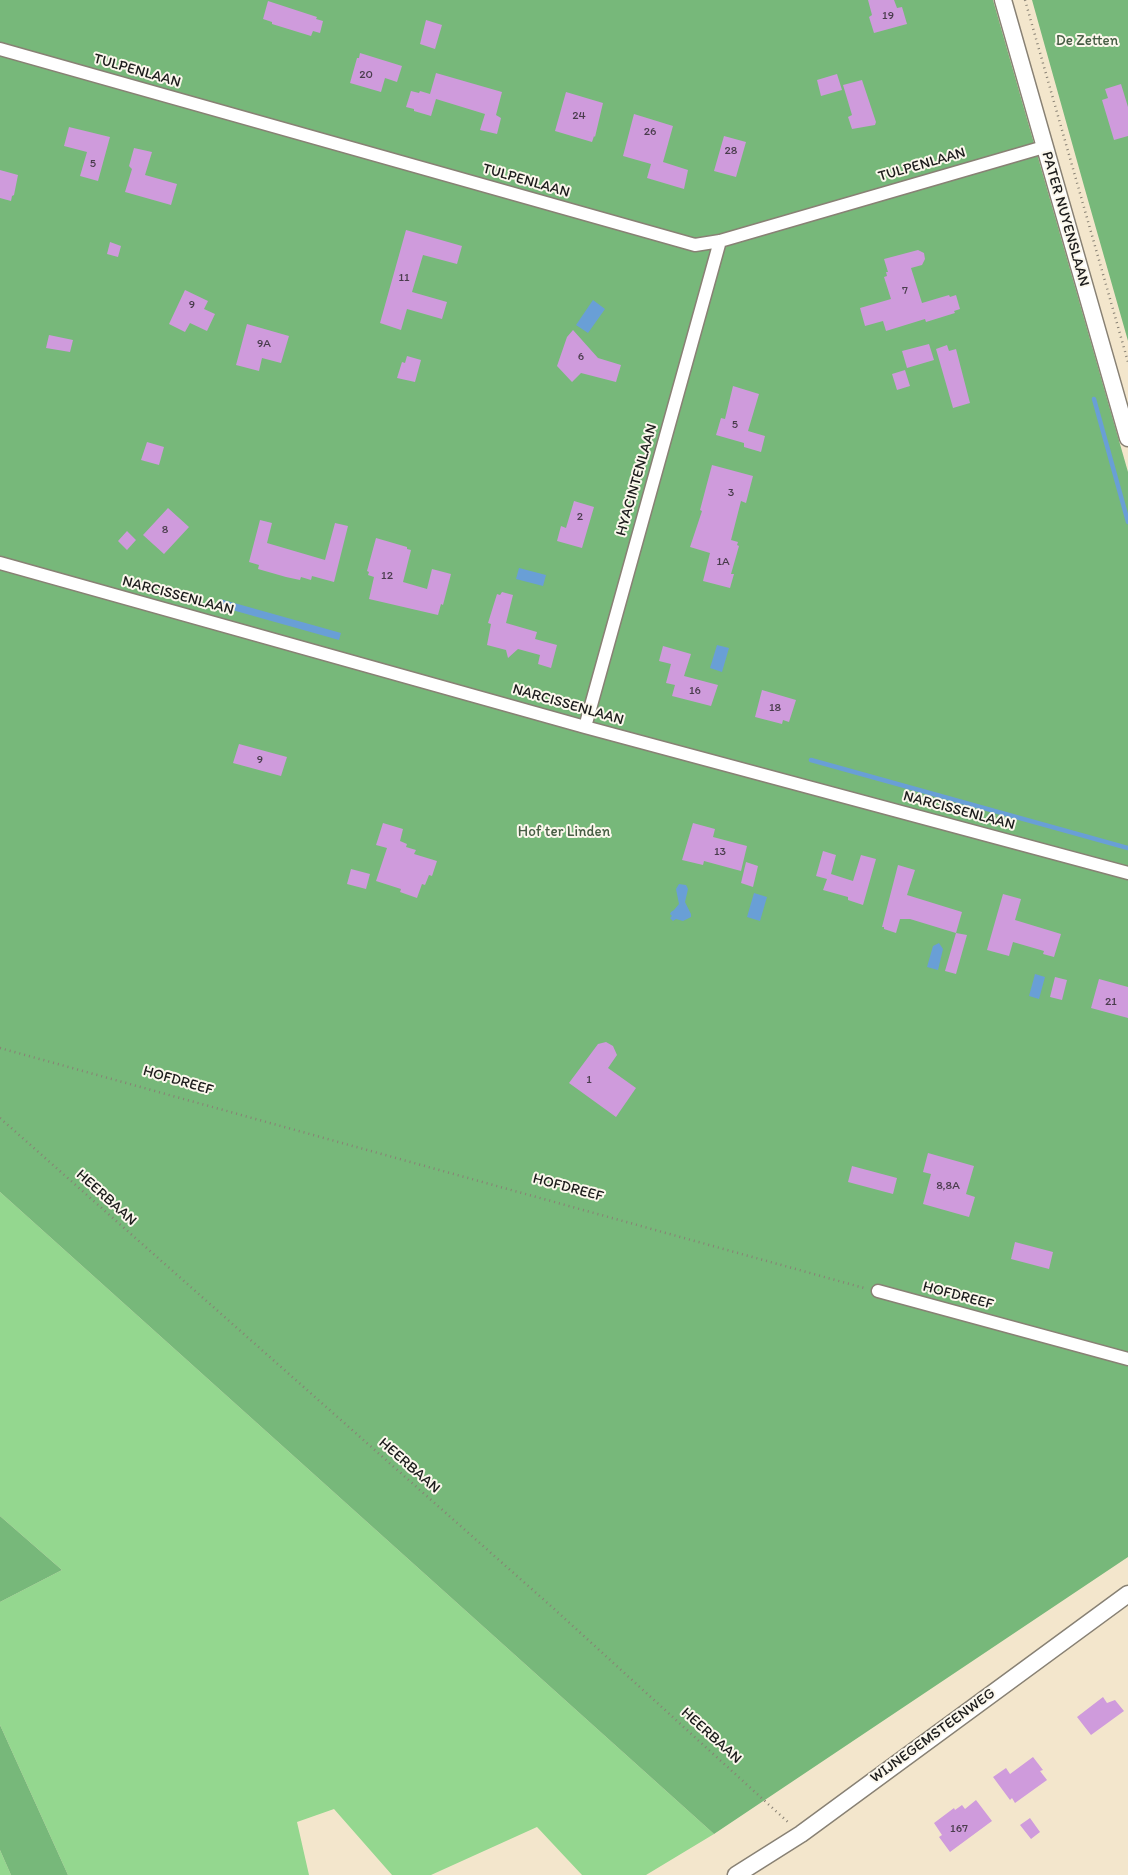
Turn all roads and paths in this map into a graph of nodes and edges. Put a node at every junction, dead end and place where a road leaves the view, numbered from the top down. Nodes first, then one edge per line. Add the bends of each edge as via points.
1 (1003, 0) edge
2 (1025, 0) edge
3 (0, 49) edge
4 (1044, 147) junction
5 (720, 242) junction
6 (1128, 362) edge
7 (1128, 438) edge
8 (0, 564) edge
9 (586, 727) junction
10 (1128, 873) edge
11 (0, 1048) edge
12 (0, 1118) edge
13 (878, 1291) joint
14 (1128, 1359) edge
15 (1128, 1594) edge
16 (801, 1834) junction
17 (736, 1875) edge

1 - 4 street, PATER NUYENSLAAN
2 - 6 path
3 - 5 street, TULPENLAAN via 696,245
4 - 5 street, TULPENLAAN
4 - 7 street, PATER NUYENSLAAN
5 - 9 street, HYACINTENLAAN
8 - 9 street, NARCISSENLAAN
9 - 10 street, NARCISSENLAAN
11 - 13 path, HOFDREEF
12 - 16 path, HEERBAAN via 552,1607
13 - 14 street, HOFDREEF
15 - 16 street, WIJNEGEMSTEENWEG
16 - 17 street, WIJNEGEMSTEENWEG

